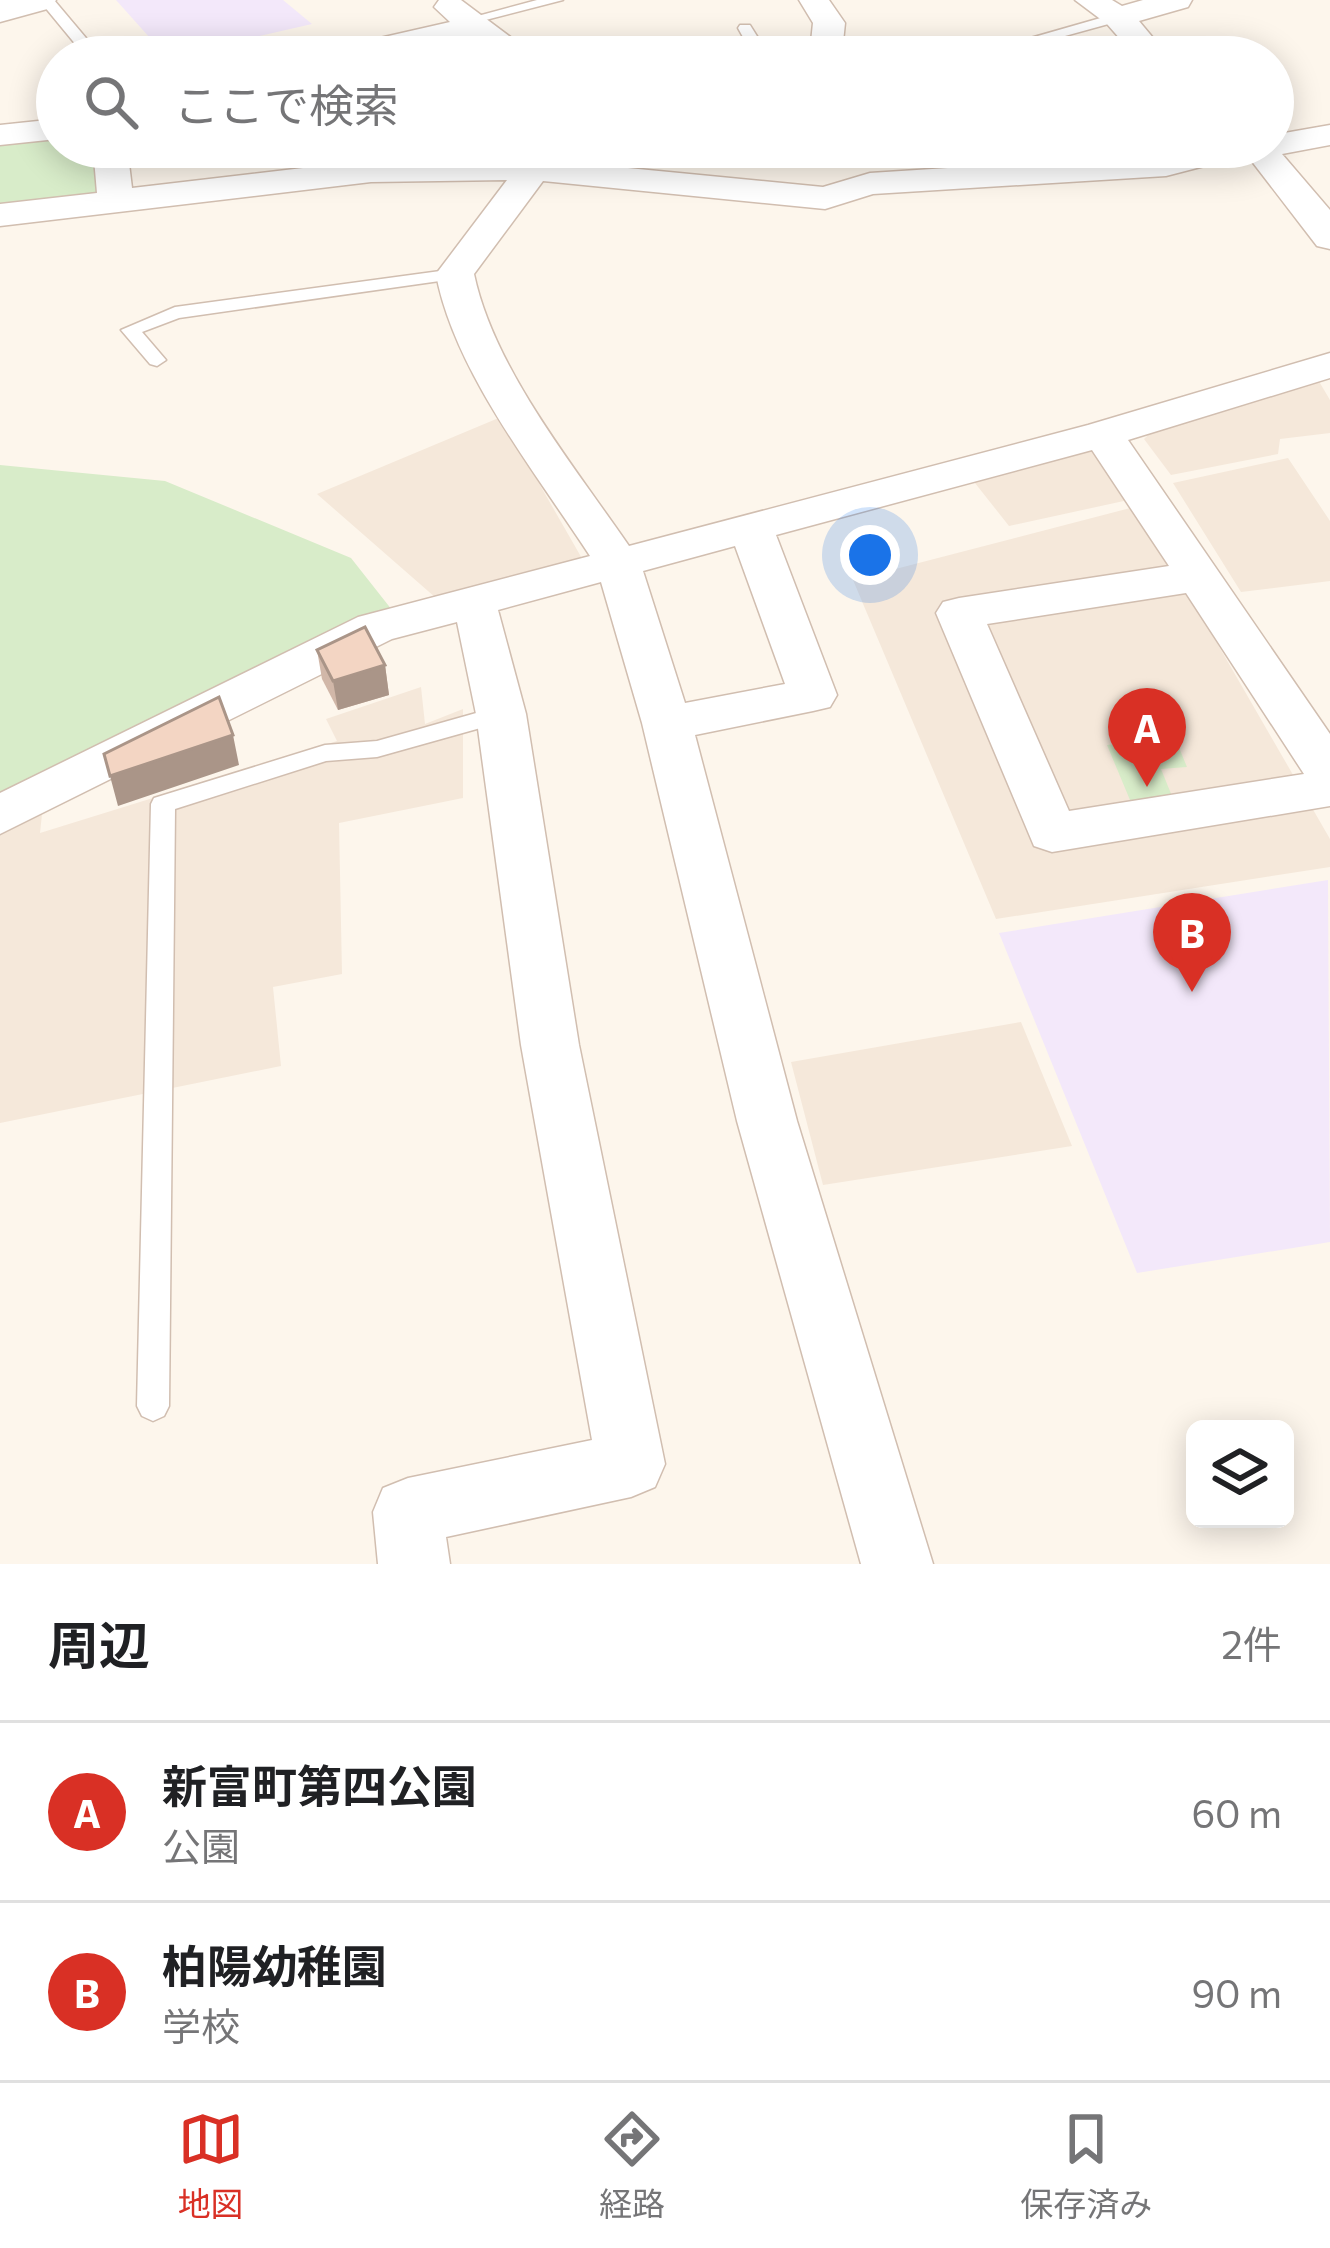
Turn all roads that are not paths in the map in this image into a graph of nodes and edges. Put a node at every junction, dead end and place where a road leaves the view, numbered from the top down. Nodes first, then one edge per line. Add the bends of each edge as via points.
1 (37, 0) edge
2 (46, 0) edge
3 (440, 0) edge
4 (556, 0) edge
5 (814, 0) edge
6 (1177, 0) edge
7 (1104, 9) edge
8 (0, 10) edge
9 (474, 22) junction
10 (745, 28) dead end
11 (76, 36) edge
12 (420, 36) edge
13 (493, 36) edge
14 (749, 36) edge
15 (828, 36) edge
16 (1030, 36) edge
17 (1132, 36) edge
18 (36, 131) edge
19 (0, 135) edge
20 (1330, 135) edge
21 (1294, 141) edge
22 (112, 168) edge
23 (419, 168) edge
24 (532, 168) edge
25 (610, 168) edge
26 (906, 168) edge
27 (1119, 168) edge
28 (1277, 168) edge
29 (914, 181) junction
30 (116, 201) junction
31 (0, 215) edge
32 (1329, 231) edge
33 (455, 274) junction
34 (157, 360) dead end
35 (1327, 369) edge
36 (1103, 434) junction
37 (752, 530) junction
38 (619, 563) junction
39 (1201, 576) junction
40 (465, 601) junction
41 (501, 714) junction
42 (667, 723) junction
43 (1330, 773) edge
44 (1330, 788) edge
45 (0, 814) edge
46 (153, 1406) dead end
47 (414, 1564) edge
48 (897, 1564) edge

1 - 8 street
2 - 11 lane
3 - 9 street
4 - 9 lane
5 - 15 street
6 - 7 street
7 - 16 lane
7 - 17 street
9 - 12 street
9 - 13 street
10 - 14 lane
18 - 19 street
20 - 21 street
22 - 30 street
23 - 30 street
24 - 33 street
25 - 29 street via 825,198
26 - 29 street
27 - 29 street
28 - 32 street
30 - 31 street
33 - 34 lane via 175,313 130,330
33 - 38 street via 463,315
35 - 36 street
36 - 37 street
36 - 39 street
37 - 38 street
37 - 42 street via 813,695
38 - 40 street
38 - 42 street
39 - 43 street
39 - 44 street via 958,613 1052,832
40 - 41 street via 480,619
40 - 45 street via 333,647
41 - 46 lane via 377,749 326,753 163,804
41 - 47 street via 550,1045 632,1464 408,1512
42 - 48 street via 767,1121

